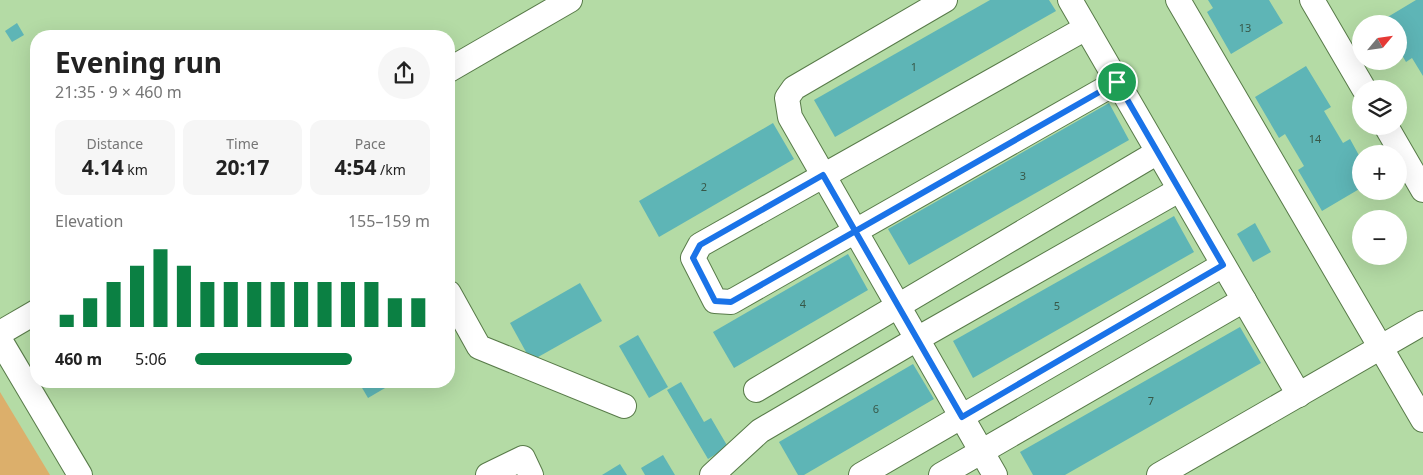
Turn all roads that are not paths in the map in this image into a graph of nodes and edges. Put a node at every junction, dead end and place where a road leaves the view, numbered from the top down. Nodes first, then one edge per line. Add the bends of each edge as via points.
1 (570, 0) edge
2 (945, 0) edge
3 (1070, 0) edge
4 (1178, 0) edge
5 (1312, 0) edge
6 (1086, 28) junction
7 (455, 67) edge
8 (1359, 80) edge
9 (1117, 82) junction
10 (1392, 135) edge
11 (1158, 152) junction
12 (823, 175) junction
13 (1420, 176) edge
14 (1180, 190) junction
15 (856, 232) junction
16 (1223, 265) junction
17 (1244, 300) junction
18 (455, 304) edge
19 (898, 306) junction
20 (30, 316) edge
21 (1423, 323) edge
22 (0, 333) edge
23 (917, 339) junction
24 (0, 340) edge
25 (1380, 348) junction
26 (756, 390) dead end
27 (1299, 395) junction
28 (624, 406) dead end
29 (962, 417) junction
30 (1423, 420) edge
31 (981, 452) junction
32 (1184, 469) edge
33 (80, 475) edge
34 (488, 475) edge
35 (532, 475) edge
36 (712, 475) edge
37 (861, 475) edge
38 (941, 475) edge
39 (994, 475) edge
40 (1159, 475) edge

1 - 7 street
2 - 12 street via 794,88 787,98 790,116
3 - 6 street
4 - 25 street
5 - 8 street
6 - 9 street
6 - 12 street
9 - 11 street
9 - 15 street
10 - 13 street
11 - 14 street
11 - 19 street
12 - 15 street
12 - 15 street via 700,245 693,258 715,301 731,302
14 - 16 street
14 - 23 street
15 - 19 street
16 - 17 street
16 - 29 street
17 - 27 street
17 - 31 street
18 - 28 street via 479,347
19 - 23 street
19 - 26 street
20 - 22 street
21 - 25 street
23 - 29 street
23 - 36 street via 760,432
24 - 33 street
25 - 27 street
25 - 30 street
27 - 32 street
29 - 31 street
29 - 37 street
31 - 38 street
31 - 39 street
32 - 40 street
34 - 35 street via 523,458

